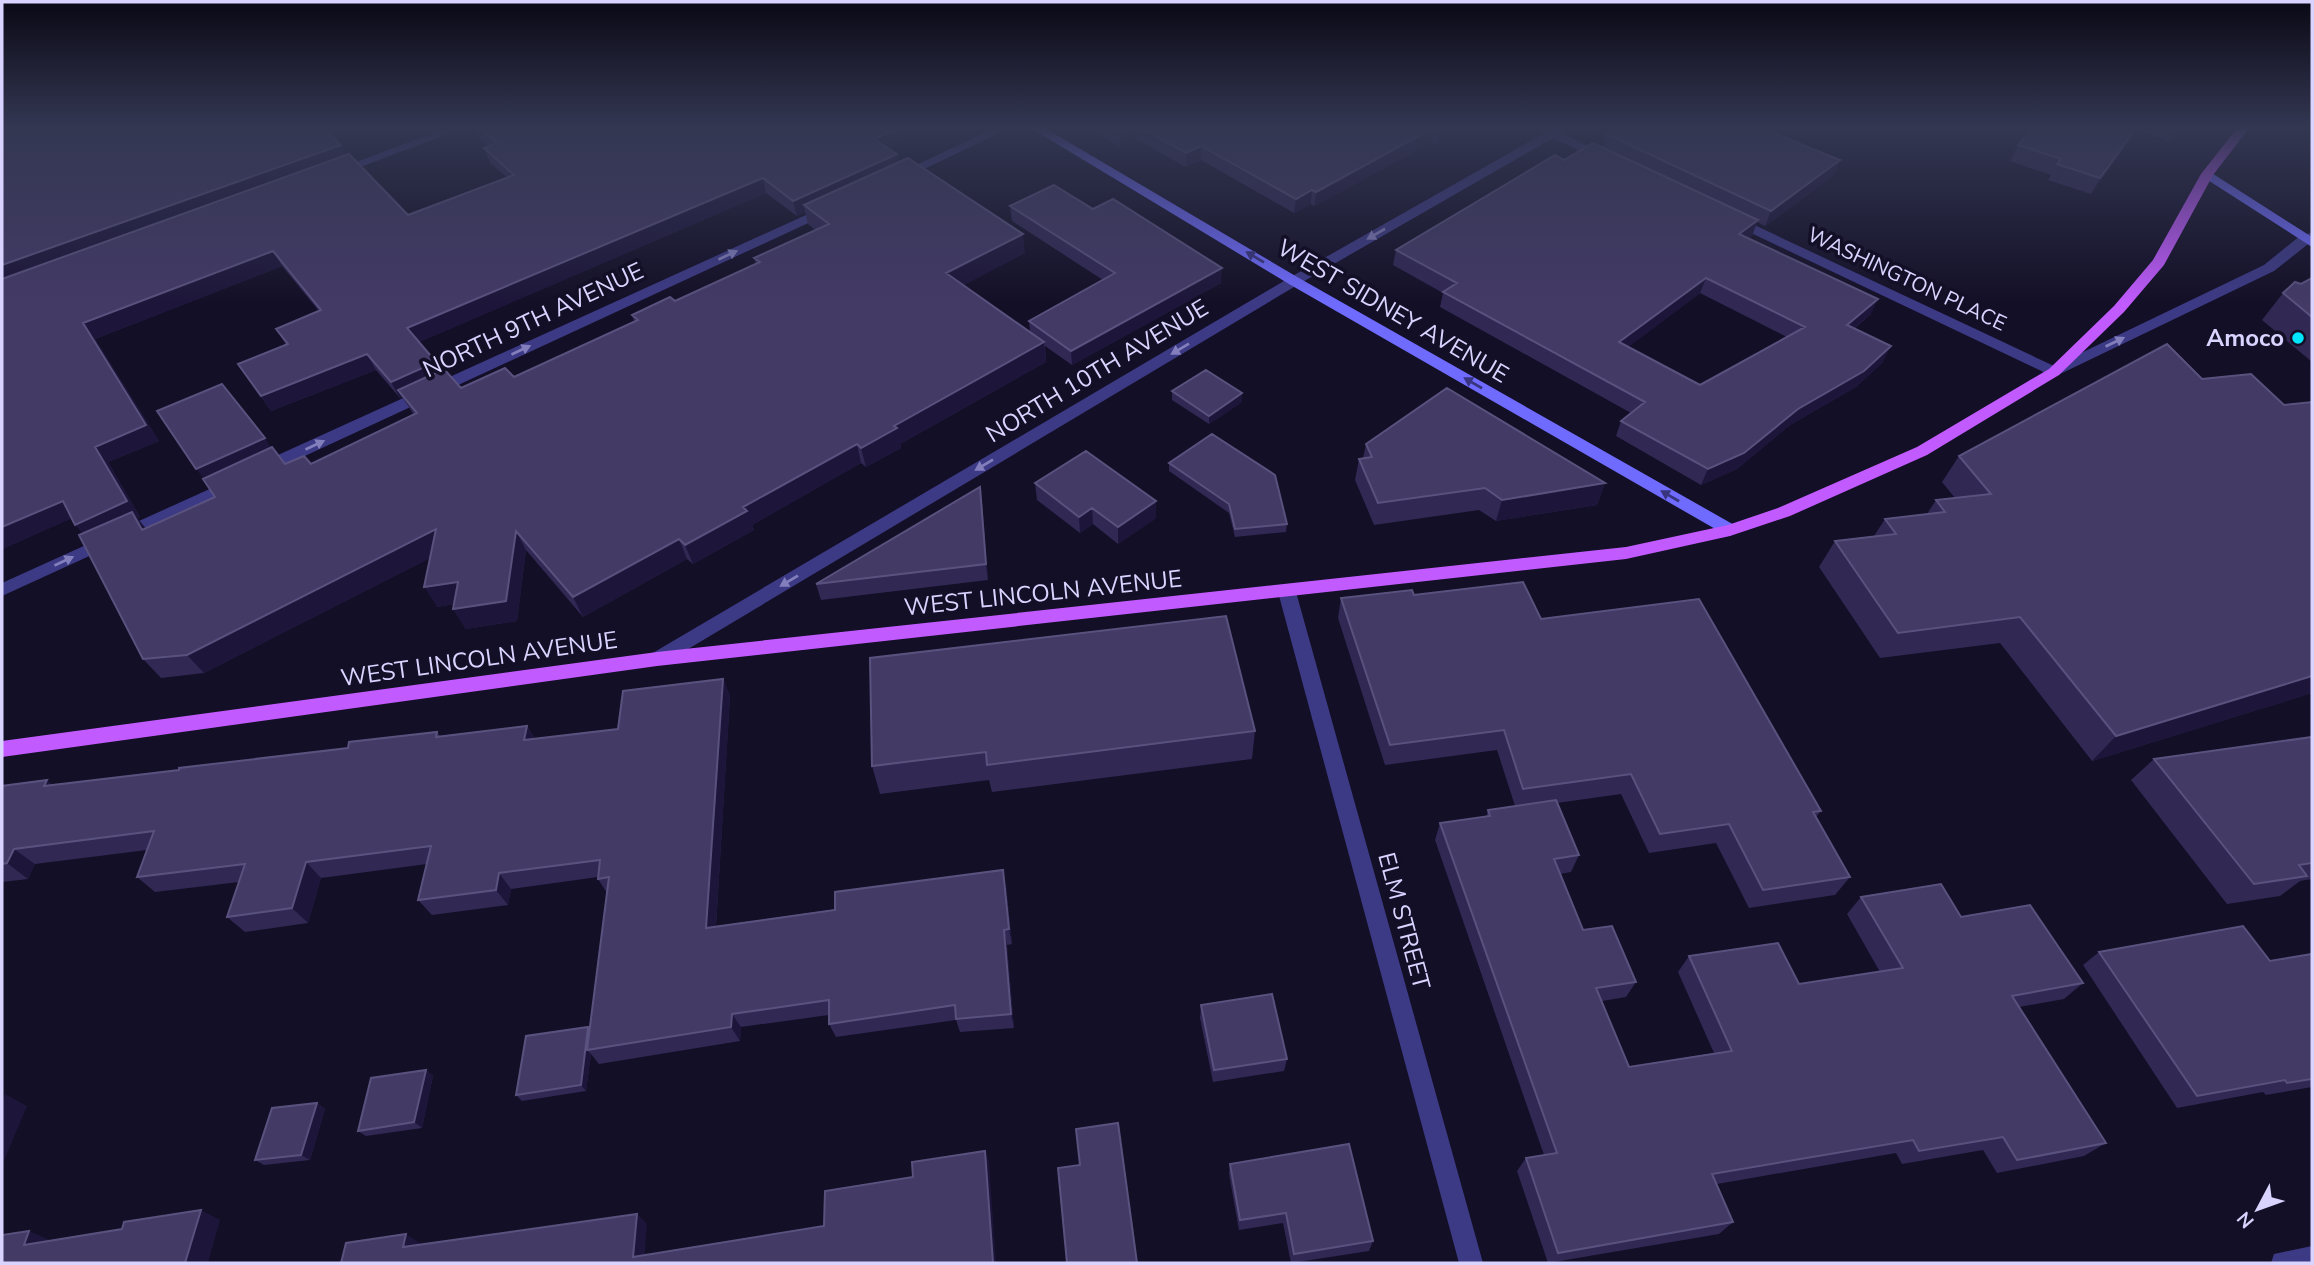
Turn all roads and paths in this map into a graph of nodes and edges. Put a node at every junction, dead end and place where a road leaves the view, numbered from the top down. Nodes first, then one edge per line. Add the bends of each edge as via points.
1 (1134, 186) edge
2 (1460, 186) edge
3 (2200, 186) edge
4 (2226, 186) edge
5 (841, 203) edge
6 (1716, 211) edge
7 (2310, 239) edge
8 (1294, 281) junction
9 (2054, 372) junction
10 (1730, 530) junction
11 (2, 590) edge
12 (1287, 592) junction
13 (657, 659) junction
14 (2, 749) edge
15 (2312, 1258) edge
16 (1471, 1263) edge
17 (2283, 1263) edge

8 -> 1 street, WEST SIDNEY AVENUE
2 -> 8 street, NORTH 10TH AVENUE
3 - 9 main road, WEST LINCOLN AVENUE via 2159,262 2119,309
4 - 7 street
11 -> 5 street, NORTH 9TH AVENUE
6 - 9 street, WASHINGTON PLACE
9 -> 7 street, WEST LINCOLN AVENUE via 2269,268
10 -> 8 street, WEST SIDNEY AVENUE
8 -> 13 street, NORTH 10TH AVENUE
9 - 10 main road, WEST LINCOLN AVENUE via 1922,451 1784,512
10 - 12 main road, WEST LINCOLN AVENUE via 1626,553
12 - 13 main road, WEST LINCOLN AVENUE
12 - 16 street, ELM STREET
13 - 14 main road, WEST LINCOLN AVENUE
15 - 17 street

